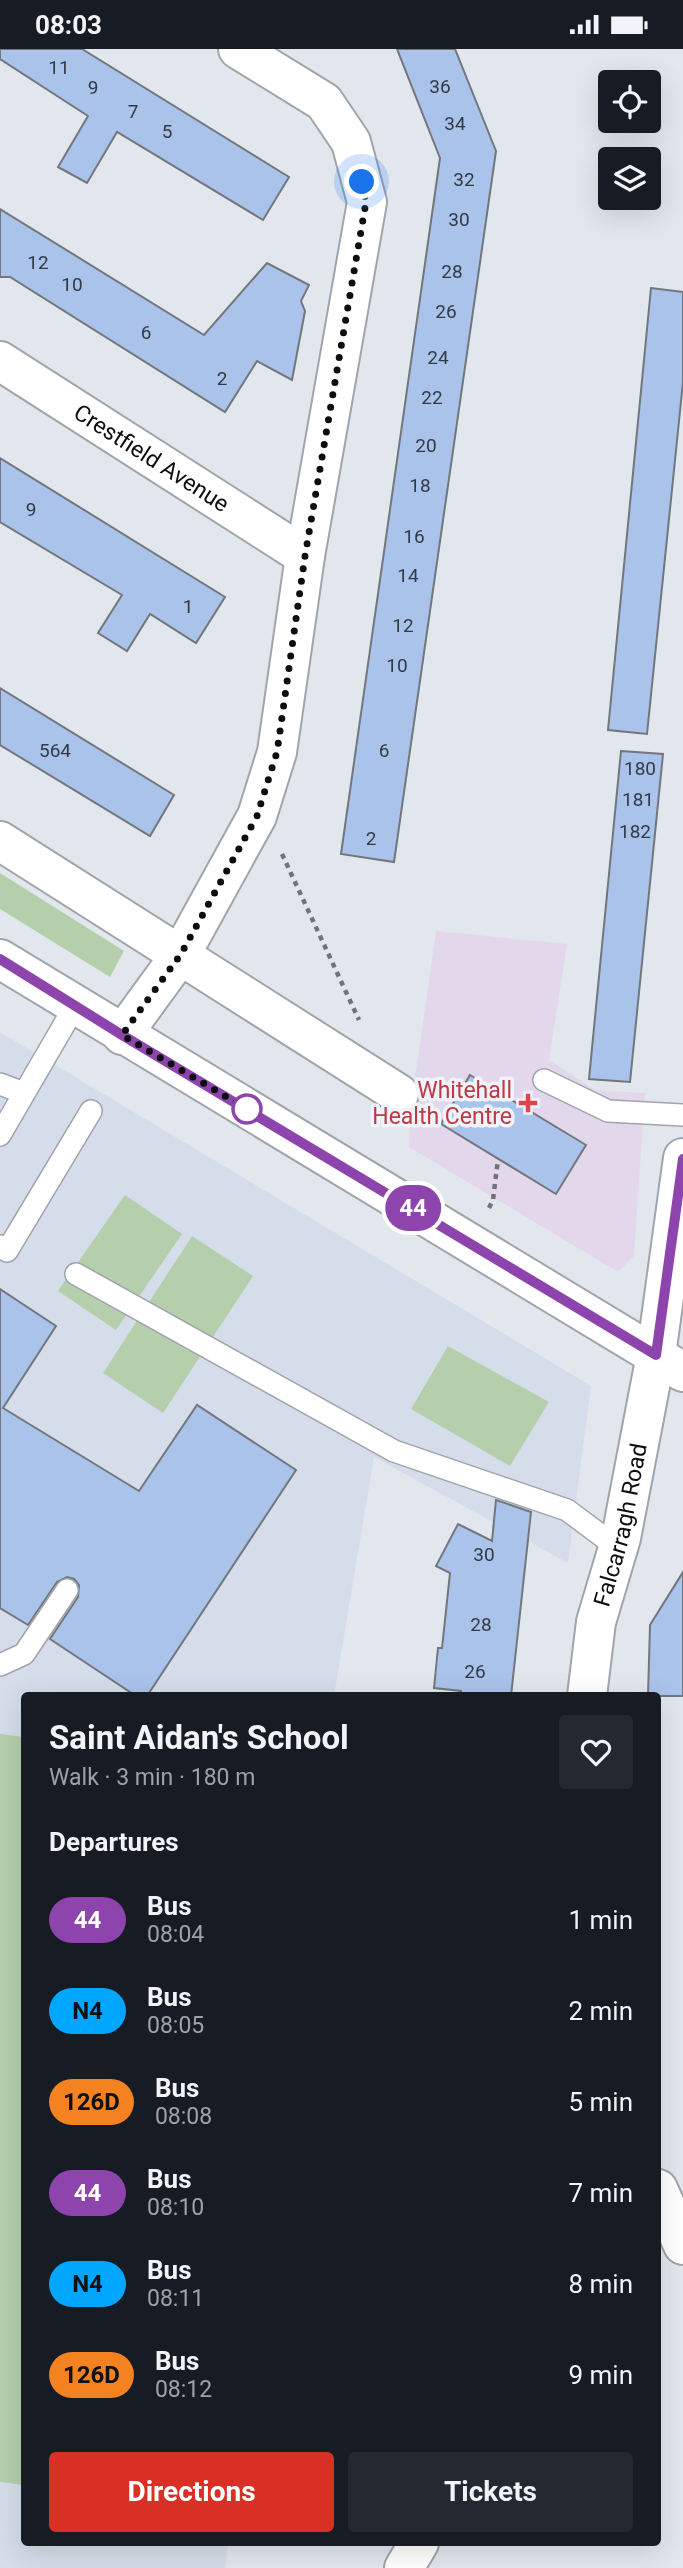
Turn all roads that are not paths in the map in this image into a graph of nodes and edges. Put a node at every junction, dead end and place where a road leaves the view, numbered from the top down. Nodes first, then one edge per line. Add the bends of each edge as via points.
1 (238, 49) edge
2 (0, 361) edge
3 (305, 556) junction
4 (0, 841) edge
5 (181, 954) junction
6 (0, 959) edge
7 (75, 1006) junction
8 (122, 1035) junction
9 (544, 1080) dead end
10 (0, 1084) edge
11 (24, 1093) junction
12 (399, 1094) dead end
13 (91, 1111) dead end
14 (683, 1115) edge
15 (0, 1135) edge
16 (683, 1158) edge
17 (0, 1246) edge
18 (76, 1274) dead end
19 (670, 1364) edge
20 (618, 1548) junction
21 (66, 1590) dead end
22 (0, 1665) edge
23 (587, 1692) edge
24 (661, 2196) edge
25 (683, 2247) edge
26 (661, 2265) edge
27 (417, 2546) edge
28 (404, 2568) edge

1 - 3 street via 324,102 351,142 366,202
2 - 3 street, Crestfield Avenue
3 - 5 street via 277,752 257,816
4 - 5 street
5 - 8 street
5 - 12 street
6 - 7 street
7 - 8 street
7 - 11 lane
8 - 19 street
9 - 14 lane via 608,1111
10 - 11 lane
11 - 15 lane
13 - 17 lane via 7,1251
16 - 19 street, Falcarragh Road
18 - 20 lane via 394,1451 566,1510
19 - 20 street, Falcarragh Road
20 - 23 street, Falcarragh Road via 596,1622
21 - 22 lane via 24,1654
24 - 25 street
25 - 26 street
27 - 28 street

